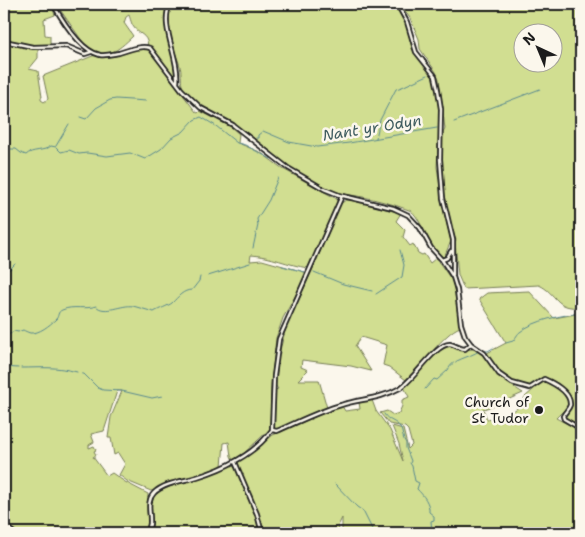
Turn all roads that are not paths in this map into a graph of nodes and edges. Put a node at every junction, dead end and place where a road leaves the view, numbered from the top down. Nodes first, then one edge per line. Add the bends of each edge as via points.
1 (53, 4) edge
2 (170, 4) edge
3 (397, 4) edge
4 (4, 41) edge
5 (91, 52) junction
6 (177, 83) junction
7 (342, 196) junction
8 (452, 249) junction
9 (442, 260) junction
10 (453, 277) junction
11 (471, 344) junction
12 (581, 429) edge
13 (272, 430) junction
14 (235, 462) junction
15 (4, 525) edge
16 (14, 533) edge
17 (146, 533) edge
18 (262, 533) edge

1 - 5 street via 74,35
2 - 6 street via 167,10
3 - 8 street via 407,22 416,52 435,76 441,109 443,198 453,240
4 - 5 street via 33,48 66,46 85,54
5 - 6 street via 107,55 147,47
6 - 7 street via 201,108 233,125 296,173
7 - 9 street via 401,211 415,222
7 - 13 street via 279,339
8 - 9 street
8 - 10 street
9 - 10 street
10 - 11 street via 461,324
11 - 12 street via 512,383 530,388 544,379 555,384 570,403 564,419
11 - 13 street via 465,349 450,344 441,347 415,376 392,392 336,406
13 - 14 street
14 - 17 street via 156,491 151,498 150,528
14 - 18 street
15 - 16 street

